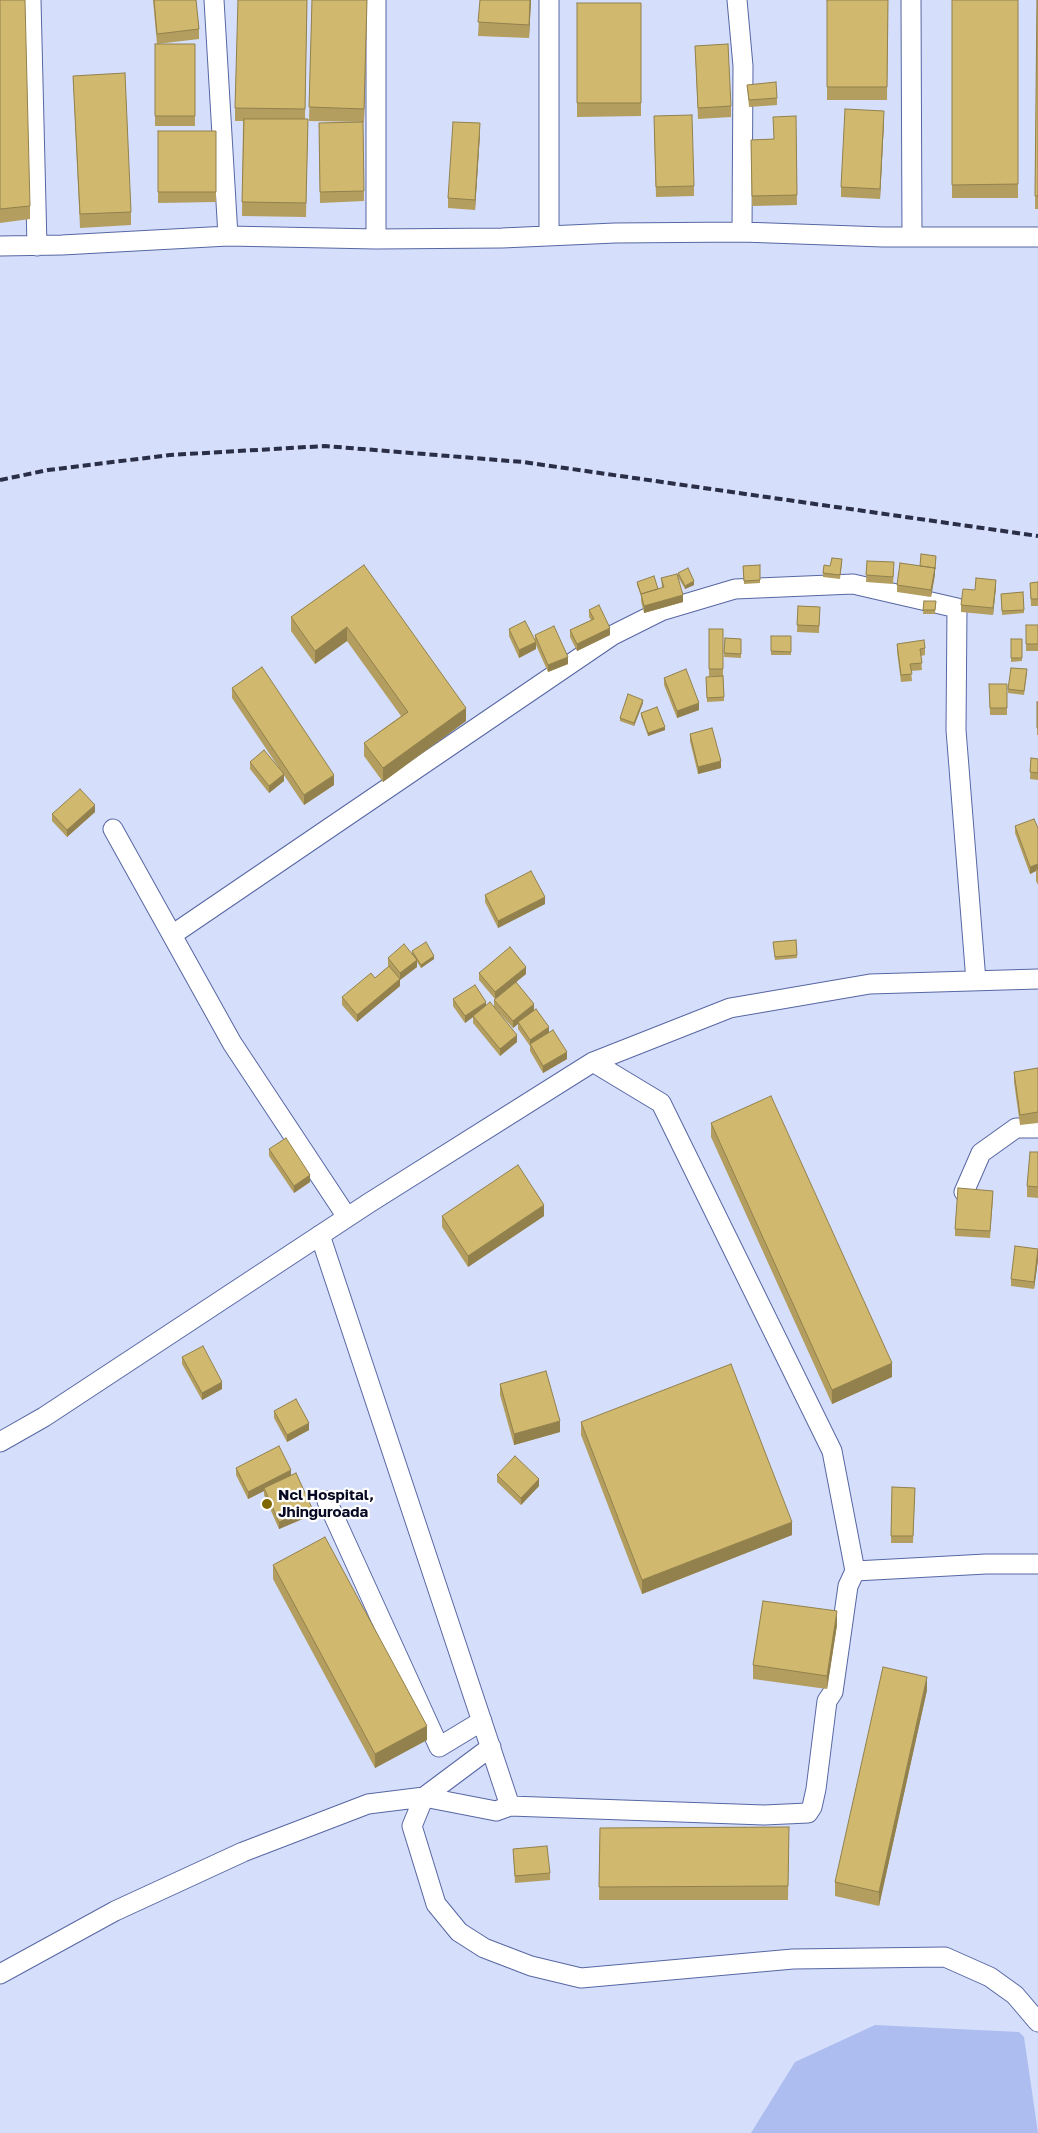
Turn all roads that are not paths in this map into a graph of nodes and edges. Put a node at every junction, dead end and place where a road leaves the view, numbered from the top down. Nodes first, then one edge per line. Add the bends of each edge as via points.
1 (31, 0) edge
2 (214, 0) edge
3 (376, 0) edge
4 (549, 0) edge
5 (737, 0) edge
6 (911, 0) edge
7 (742, 232) junction
8 (228, 236) junction
9 (548, 236) junction
10 (912, 237) junction
11 (1038, 237) edge
12 (376, 239) junction
13 (0, 246) edge
14 (37, 246) junction
15 (113, 829) dead end
16 (172, 935) junction
17 (1038, 979) edge
18 (976, 981) junction
19 (593, 1062) junction
20 (1038, 1128) edge
21 (964, 1192) edge
22 (348, 1217) junction
23 (320, 1235) junction
24 (0, 1442) edge
25 (327, 1501) dead end
26 (1038, 1564) edge
27 (854, 1571) junction
28 (482, 1721) junction
29 (491, 1747) junction
30 (424, 1797) junction
31 (510, 1806) junction
32 (0, 1974) edge
33 (1038, 2022) edge

1 - 14 street
2 - 8 street
3 - 12 street
4 - 9 street
5 - 7 street via 742,66
6 - 10 street
7 - 9 street
7 - 10 street
8 - 12 street
8 - 14 street
9 - 12 street
10 - 11 street
13 - 14 street
15 - 16 street
16 - 18 street via 621,631 662,610 735,589 853,584 957,608 956,730
16 - 22 street via 232,1043
17 - 18 street
18 - 19 street via 870,984 730,1008
19 - 22 street
19 - 27 street via 661,1103 832,1452
20 - 21 street via 1016,1128 981,1154
22 - 23 street
23 - 24 street via 44,1418
23 - 28 street
25 - 28 street via 439,1747
26 - 27 street
27 - 31 street via 848,1586 833,1692 827,1701 816,1790 808,1814
28 - 29 street
29 - 30 street
29 - 31 street
30 - 31 street via 496,1811
30 - 32 street via 368,1804 243,1852 115,1911
30 - 33 street via 412,1826 436,1904 459,1932 484,1948 530,1966 581,1978 793,1959 945,1957 990,1976 1015,1995

